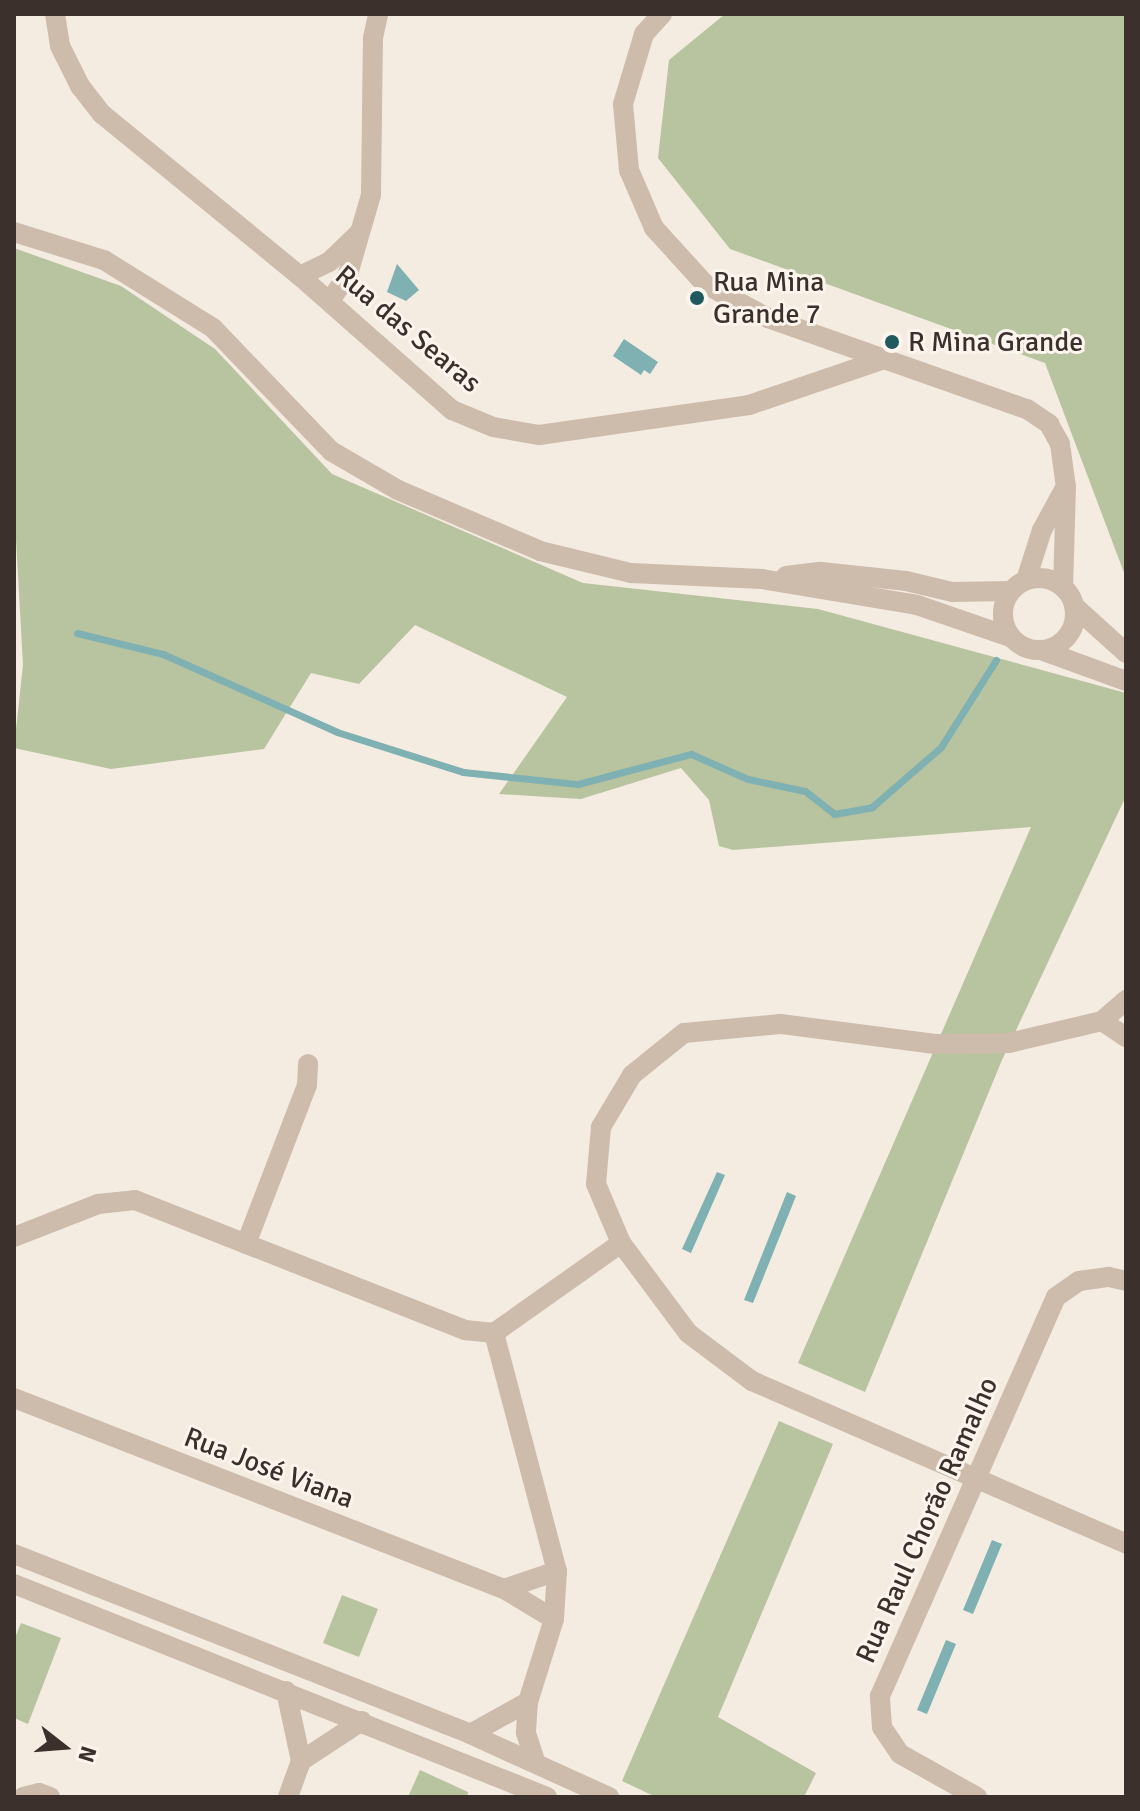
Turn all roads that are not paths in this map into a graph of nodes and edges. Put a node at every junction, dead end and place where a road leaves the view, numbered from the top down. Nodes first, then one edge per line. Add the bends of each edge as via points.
1 (55, 14) edge
2 (378, 14) edge
3 (662, 14) edge
4 (365, 228) junction
5 (14, 232) edge
6 (300, 276) junction
7 (330, 301) junction
8 (887, 358) junction
9 (1066, 487) junction
10 (762, 579) junction
11 (1018, 585) junction
12 (1063, 587) junction
13 (1074, 606) junction
14 (1010, 637) junction
15 (1044, 651) junction
16 (1126, 653) edge
17 (1126, 681) edge
18 (1126, 1000) edge
19 (1102, 1021) junction
20 (1126, 1037) edge
21 (308, 1064) dead end
22 (14, 1237) edge
23 (621, 1243) junction
24 (246, 1244) junction
25 (1126, 1281) edge
26 (494, 1333) junction
27 (14, 1398) edge
28 (974, 1478) junction
29 (1126, 1544) edge
30 (14, 1554) edge
31 (557, 1571) junction
32 (14, 1584) edge
33 (504, 1589) junction
34 (554, 1619) junction
35 (286, 1691) junction
36 (528, 1702) junction
37 (362, 1721) junction
38 (470, 1734) junction
39 (301, 1761) junction
40 (535, 1761) junction
41 (23, 1797) edge
42 (50, 1797) edge
43 (288, 1797) edge
44 (547, 1797) edge
45 (609, 1797) edge
46 (977, 1797) edge

1 - 6 street, Rua das Searas via 60,46 80,86 102,114
2 - 4 street
3 - 8 street via 644,34 623,104 629,170 654,228 705,284 768,318
4 - 6 street via 329,262
4 - 7 street via 348,274
5 - 10 street via 104,260 213,328 331,451 398,490 540,551 631,573
6 - 7 street, Rua das Searas
7 - 8 street, Rua das Searas via 452,410 493,427 539,435 749,405
8 - 9 street via 1027,409 1049,424 1060,444
9 - 11 street
9 - 12 street
10 - 11 street via 821,572 952,592
10 - 14 street via 917,605
11 - 12 street via 1046,578
11 - 14 street via 1002,614
12 - 13 street
13 - 15 street via 1065,640
13 - 16 street
14 - 15 street via 1019,646
15 - 17 street
18 - 19 street
19 - 20 street
19 - 23 street via 1009,1043 935,1044 780,1024 684,1033 632,1075 601,1127 596,1184
21 - 24 street via 307,1085
22 - 24 street via 98,1204 135,1200
23 - 26 street
23 - 28 street via 688,1333 752,1381
24 - 26 street via 465,1330
25 - 28 street, Rua Raul Chorão Ramalho via 1079,1281 1056,1297
26 - 31 street
27 - 33 street, Rua José Viana
28 - 29 street
28 - 46 street, Rua Raul Chorão Ramalho via 880,1696 882,1727 900,1754
30 - 38 street
31 - 33 street
31 - 34 street
32 - 35 street
33 - 34 street, Rua José Viana
34 - 36 street
35 - 37 street
35 - 39 street
36 - 38 street
36 - 40 street via 526,1733
37 - 39 street
37 - 44 street
38 - 40 street
39 - 43 street
40 - 45 street
41 - 42 street

